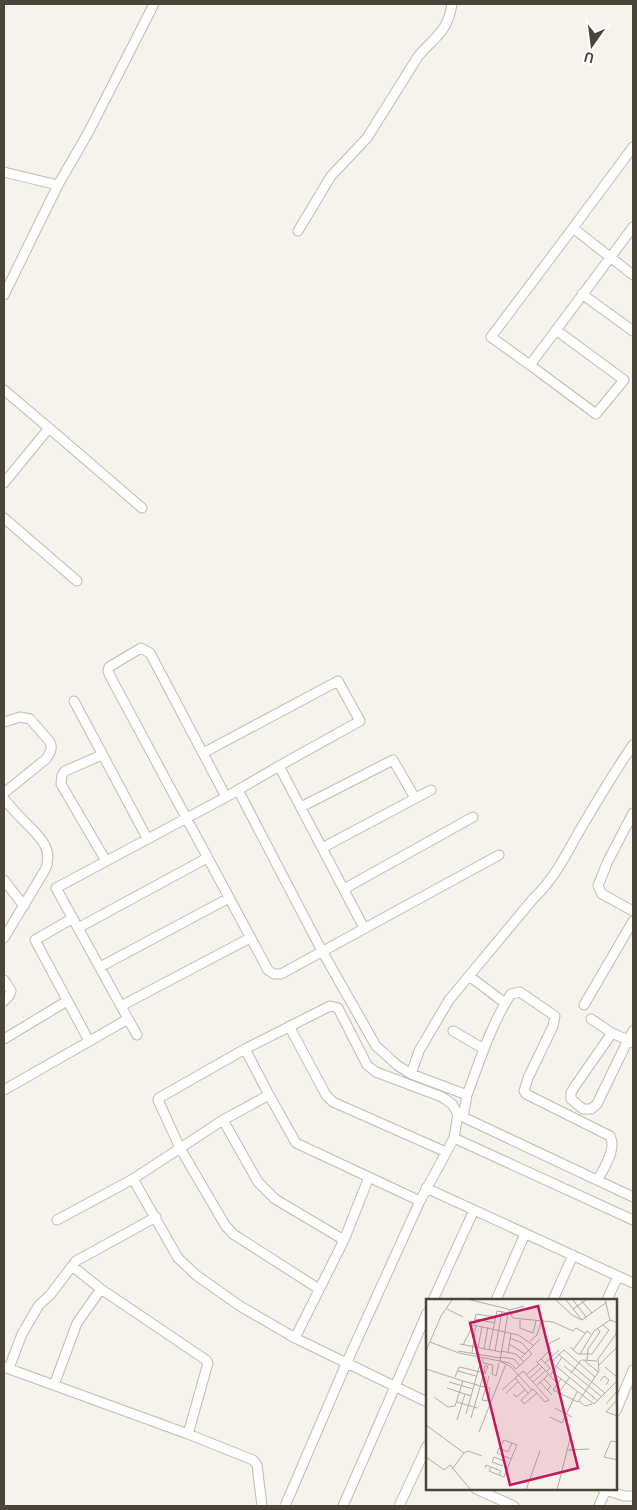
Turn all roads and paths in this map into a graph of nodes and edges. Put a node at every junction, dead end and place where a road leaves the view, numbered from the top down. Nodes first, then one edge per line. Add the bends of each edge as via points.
1 (154, 4) edge
2 (452, 4) edge
3 (633, 147) edge
4 (4, 172) edge
5 (58, 185) junction
6 (633, 226) edge
7 (573, 228) junction
8 (298, 231) dead end
9 (610, 258) junction
10 (633, 275) edge
11 (582, 294) junction
12 (4, 295) edge
13 (556, 330) junction
14 (633, 331) edge
15 (530, 365) junction
16 (4, 390) edge
17 (49, 428) junction
18 (4, 483) edge
19 (142, 508) dead end
20 (4, 518) edge
21 (77, 581) dead end
22 (74, 701) dead end
23 (4, 722) edge
24 (633, 745) edge
25 (203, 752) junction
26 (102, 755) junction
27 (279, 766) junction
28 (238, 790) junction
29 (431, 790) dead end
30 (4, 793) edge
31 (226, 797) junction
32 (415, 798) junction
33 (4, 799) edge
34 (301, 807) junction
35 (633, 813) edge
36 (473, 817) dead end
37 (186, 818) junction
38 (147, 838) junction
39 (322, 848) junction
40 (499, 855) dead end
41 (207, 858) junction
42 (106, 860) junction
43 (4, 880) edge
44 (344, 888) junction
45 (229, 898) junction
46 (24, 906) junction
47 (633, 911) edge
48 (73, 918) junction
49 (633, 921) edge
50 (78, 928) junction
51 (364, 928) junction
52 (4, 938) edge
53 (250, 938) junction
54 (322, 950) junction
55 (100, 967) junction
56 (469, 976) junction
57 (4, 980) edge
58 (4, 1001) edge
59 (67, 1001) junction
60 (505, 1003) junction
61 (584, 1005) dead end
62 (122, 1006) junction
63 (128, 1019) junction
64 (591, 1019) dead end
65 (289, 1026) junction
66 (453, 1031) dead end
67 (633, 1031) edge
68 (612, 1033) junction
69 (137, 1035) dead end
70 (4, 1039) edge
71 (89, 1041) junction
72 (631, 1042) edge
73 (245, 1049) junction
74 (484, 1049) junction
75 (411, 1074) junction
76 (4, 1090) edge
77 (269, 1095) junction
78 (467, 1095) junction
79 (460, 1115) junction
80 (223, 1120) junction
81 (454, 1138) junction
82 (180, 1148) junction
83 (446, 1152) junction
84 (369, 1177) junction
85 (133, 1179) junction
86 (598, 1180) junction
87 (426, 1188) junction
88 (633, 1197) edge
89 (420, 1201) junction
90 (474, 1210) junction
91 (156, 1217) junction
92 (57, 1220) dead end
93 (633, 1220) edge
94 (526, 1234) junction
95 (344, 1240) junction
96 (573, 1255) junction
97 (72, 1266) junction
98 (618, 1276) junction
99 (633, 1283) edge
100 (101, 1289) junction
101 (319, 1289) junction
102 (433, 1299) edge
103 (496, 1299) edge
104 (553, 1299) edge
105 (607, 1299) edge
106 (426, 1316) edge
107 (295, 1338) junction
108 (346, 1364) junction
109 (6, 1368) edge
110 (633, 1370) edge
111 (54, 1385) junction
112 (394, 1386) junction
113 (426, 1402) edge
114 (617, 1409) edge
115 (188, 1434) junction
116 (426, 1451) edge
117 (423, 1465) edge
118 (478, 1490) edge
119 (605, 1490) edge
120 (608, 1490) edge
121 (633, 1496) edge
122 (262, 1506) edge
123 (285, 1506) edge
124 (342, 1506) edge
125 (398, 1506) edge
126 (514, 1506) edge
127 (599, 1506) edge

1 - 5 street
2 - 8 street via 446,24 416,58 367,138 332,176
3 - 7 street
4 - 5 street
5 - 12 street
6 - 9 street
7 - 9 street
7 - 15 street via 491,338
9 - 10 street
9 - 11 street
11 - 13 street
11 - 14 street
13 - 15 street
13 - 15 street via 624,380 596,414
16 - 17 street
17 - 18 street
17 - 19 street
20 - 21 street
22 - 26 street
23 - 30 street via 20,717 30,719 52,746 46,758
24 - 56 street via 559,869
25 - 27 street via 338,681 360,722
25 - 31 street
25 - 37 street via 150,653 138,650 109,667 108,671
26 - 38 street
26 - 42 street via 65,771 61,784
27 - 28 street
27 - 34 street
28 - 31 street
28 - 54 street
29 - 32 street
31 - 37 street
32 - 34 street via 392,760
32 - 39 street
33 - 46 street via 40,836 48,852 46,870
34 - 39 street
35 - 47 street via 606,862 598,886 602,894
36 - 44 street
37 - 38 street
37 - 41 street
38 - 42 street
39 - 44 street
40 - 51 street
41 - 45 street
41 - 50 street
42 - 48 street via 56,888
43 - 46 street
44 - 51 street
45 - 53 street
45 - 55 street
46 - 52 street
48 - 50 street
48 - 59 street via 35,940
49 - 61 street
50 - 55 street
51 - 54 street
53 - 54 street via 268,970 274,974 281,974
53 - 62 street
54 - 75 street via 376,1046
55 - 62 street
56 - 60 street
56 - 75 street via 448,1000 419,1051
57 - 58 street via 11,991
59 - 70 street
59 - 71 street
60 - 74 street
60 - 86 street via 511,994 520,992 554,1016 553,1026 524,1091 610,1136 612,1149
62 - 63 street
63 - 69 street
63 - 71 street
64 - 68 street
65 - 73 street
65 - 79 street via 330,1006 338,1008 367,1065 376,1072 442,1098 452,1104
65 - 83 street via 326,1095 333,1102
66 - 74 street
67 - 72 street
68 - 72 street
68 - 72 street via 571,1093 571,1099 583,1109 591,1109 597,1104
71 - 76 street
73 - 77 street
73 - 82 street via 159,1098
74 - 78 street
75 - 78 street
77 - 80 street
77 - 84 street via 296,1143
78 - 79 street
79 - 81 street
79 - 86 street
80 - 82 street
80 - 95 street via 265,1190
81 - 83 street
81 - 93 street
82 - 85 street
82 - 101 street via 233,1234
83 - 87 street
84 - 89 street
84 - 95 street
85 - 91 street
85 - 92 street
86 - 88 street
87 - 89 street
87 - 90 street
89 - 108 street
90 - 94 street
90 - 102 street
91 - 97 street
91 - 107 street via 186,1267 240,1306
94 - 96 street
94 - 103 street
95 - 101 street
96 - 98 street
96 - 104 street
97 - 100 street
97 - 109 street via 39,1305
98 - 99 street
98 - 105 street
100 - 111 street via 77,1323
100 - 115 street via 208,1363
101 - 107 street
106 - 112 street
107 - 108 street
108 - 112 street
108 - 123 street
109 - 111 street
110 - 114 street
111 - 115 street
112 - 113 street
112 - 124 street
115 - 122 street via 255,1462
116 - 117 street
117 - 125 street
118 - 126 street
119 - 127 street
120 - 121 street

